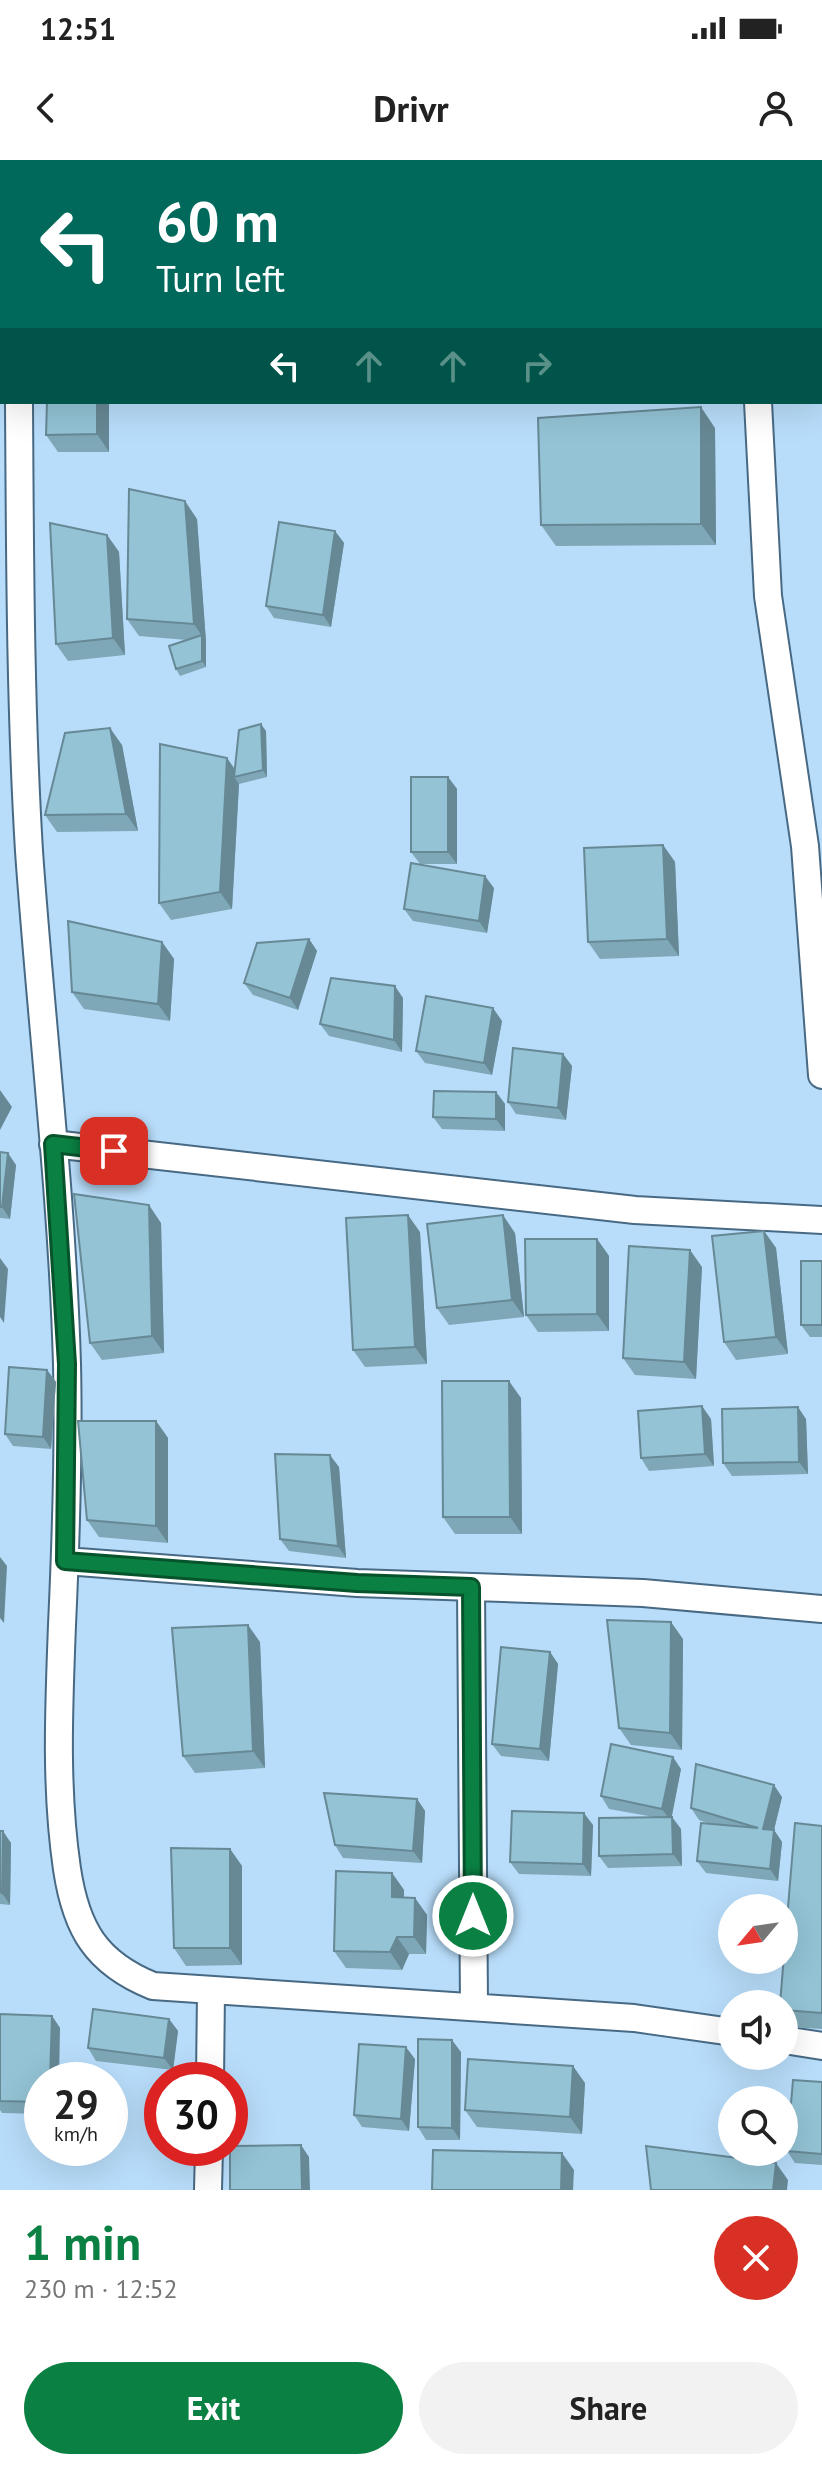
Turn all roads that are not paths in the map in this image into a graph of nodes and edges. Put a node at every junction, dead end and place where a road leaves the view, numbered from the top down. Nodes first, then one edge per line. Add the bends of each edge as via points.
1 (19, 404) edge
2 (758, 404) edge
3 (822, 1075) edge
4 (53, 1144) junction
5 (822, 1220) edge
6 (65, 1561) junction
7 (471, 1587) junction
8 (822, 1609) edge
9 (211, 1991) junction
10 (474, 2006) junction
11 (718, 2030) edge
12 (798, 2042) edge
13 (822, 2046) edge
14 (210, 2062) edge
15 (209, 2166) edge
16 (208, 2190) edge

1 - 4 street via 29,848
2 - 3 street via 768,596 805,846
4 - 5 street via 635,1210
4 - 6 street via 67,1364
6 - 7 street
6 - 9 street via 60,1786 67,1870 78,1915 100,1954 123,1974 153,1986
7 - 8 street via 643,1593
7 - 10 street
9 - 10 street
9 - 14 street
10 - 11 street
12 - 13 street
15 - 16 street

